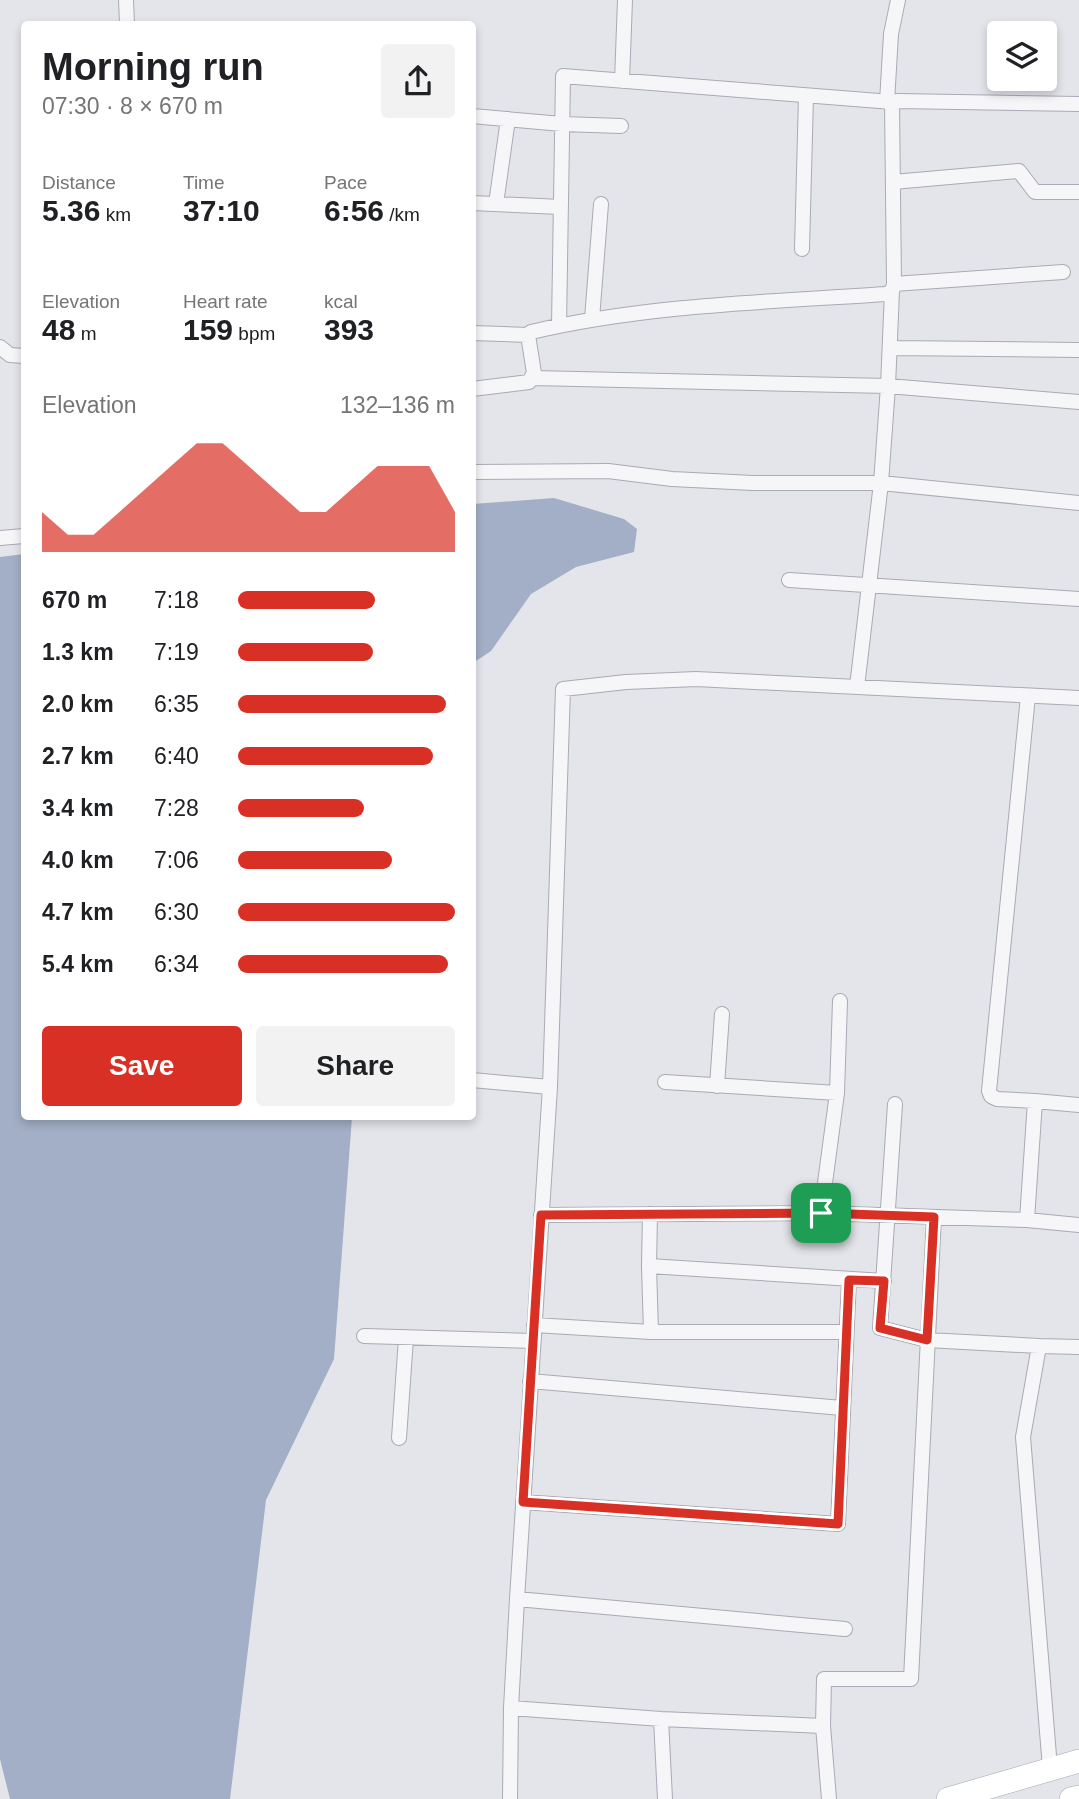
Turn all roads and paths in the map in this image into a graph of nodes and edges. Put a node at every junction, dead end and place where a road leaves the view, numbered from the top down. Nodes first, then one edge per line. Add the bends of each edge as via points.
1 (126, 0) edge
2 (625, 0) edge
3 (898, 0) edge
4 (127, 21) edge
5 (622, 81) junction
6 (806, 96) junction
7 (889, 102) junction
8 (1079, 104) edge
9 (476, 116) edge
10 (508, 119) junction
11 (562, 124) junction
12 (621, 126) dead end
13 (893, 182) junction
14 (1079, 192) edge
15 (476, 203) edge
16 (496, 204) junction
17 (601, 204) dead end
18 (561, 207) junction
19 (802, 249) dead end
20 (1063, 272) dead end
21 (893, 287) junction
22 (592, 319) junction
23 (559, 326) junction
24 (476, 333) edge
25 (528, 335) junction
26 (0, 347) edge
27 (891, 348) junction
28 (1079, 351) edge
29 (21, 356) edge
30 (533, 378) junction
31 (888, 386) junction
32 (476, 389) edge
33 (1079, 402) edge
34 (476, 472) edge
35 (881, 483) junction
36 (1079, 503) edge
37 (21, 536) edge
38 (0, 538) edge
39 (789, 580) dead end
40 (869, 584) junction
41 (1079, 599) edge
42 (857, 687) junction
43 (1028, 696) junction
44 (1079, 698) edge
45 (840, 1001) dead end
46 (722, 1014) dead end
47 (476, 1080) edge
48 (665, 1082) dead end
49 (717, 1086) junction
50 (551, 1087) junction
51 (837, 1093) junction
52 (1035, 1101) junction
53 (895, 1104) dead end
54 (1079, 1105) edge
55 (821, 1213) junction
56 (650, 1214) junction
57 (541, 1215) junction
58 (889, 1216) junction
59 (934, 1217) junction
60 (1027, 1220) junction
61 (1079, 1225) edge
62 (649, 1266) junction
63 (849, 1280) junction
64 (884, 1281) junction
65 (534, 1325) junction
66 (651, 1332) junction
67 (846, 1332) junction
68 (364, 1336) dead end
69 (406, 1338) junction
70 (927, 1340) junction
71 (533, 1341) junction
72 (1039, 1346) junction
73 (1079, 1347) edge
74 (530, 1381) junction
75 (842, 1408) junction
76 (399, 1438) dead end
77 (523, 1502) junction
78 (517, 1599) junction
79 (845, 1629) dead end
80 (511, 1708) junction
81 (661, 1719) junction
82 (823, 1726) junction
83 (1079, 1761) edge
84 (1050, 1768) junction
85 (1008, 1790) edge
86 (1079, 1797) edge
87 (510, 1799) edge
88 (665, 1799) edge
89 (829, 1799) edge
90 (948, 1799) edge
91 (1071, 1799) edge

1 - 4 street
2 - 5 street
3 - 7 street via 891,34
5 - 6 street
5 - 11 street via 563,76
6 - 7 street
6 - 19 street
7 - 8 street
7 - 13 street
9 - 10 street
10 - 11 street
10 - 16 street
11 - 12 street
11 - 18 street
13 - 14 street via 1019,171 1035,192
13 - 21 street
15 - 16 street
16 - 18 street
17 - 22 street
18 - 23 street
20 - 21 street
21 - 22 street via 886,294
21 - 27 street
22 - 23 street
23 - 25 street
24 - 25 street
25 - 30 street
26 - 29 street via 10,355
27 - 28 street
27 - 31 street
30 - 31 street
30 - 32 street
31 - 33 street
31 - 35 street
34 - 35 street via 608,471 753,483
35 - 36 street
35 - 40 street
37 - 38 street
39 - 40 street
40 - 41 street
40 - 42 street
42 - 43 street
42 - 50 street via 696,679 563,689
43 - 44 street
43 - 52 street via 989,1091 997,1099
45 - 51 street
46 - 49 street
47 - 50 street
48 - 49 street
49 - 51 street
50 - 57 street
51 - 55 street
52 - 54 street
52 - 60 street
53 - 58 street
55 - 56 street
55 - 58 street
56 - 57 street
56 - 62 street
57 - 65 street
58 - 59 street
58 - 64 street
59 - 60 street
59 - 70 street
60 - 61 street
62 - 63 street
62 - 66 street
63 - 64 street
63 - 67 street
64 - 70 street via 880,1328
65 - 66 street
65 - 71 street
66 - 67 street
67 - 75 street
68 - 69 street
69 - 71 street
69 - 76 street
70 - 72 street
70 - 82 street via 911,1679 824,1679
71 - 74 street
72 - 73 street
72 - 84 street via 1023,1437
74 - 75 street
74 - 77 street
75 - 77 street via 838,1524
77 - 78 street
78 - 79 street
78 - 80 street
80 - 81 street
80 - 87 street
81 - 82 street
81 - 88 street
82 - 89 street
83 - 84 main road
84 - 85 main road
85 - 90 main road
86 - 91 main road

